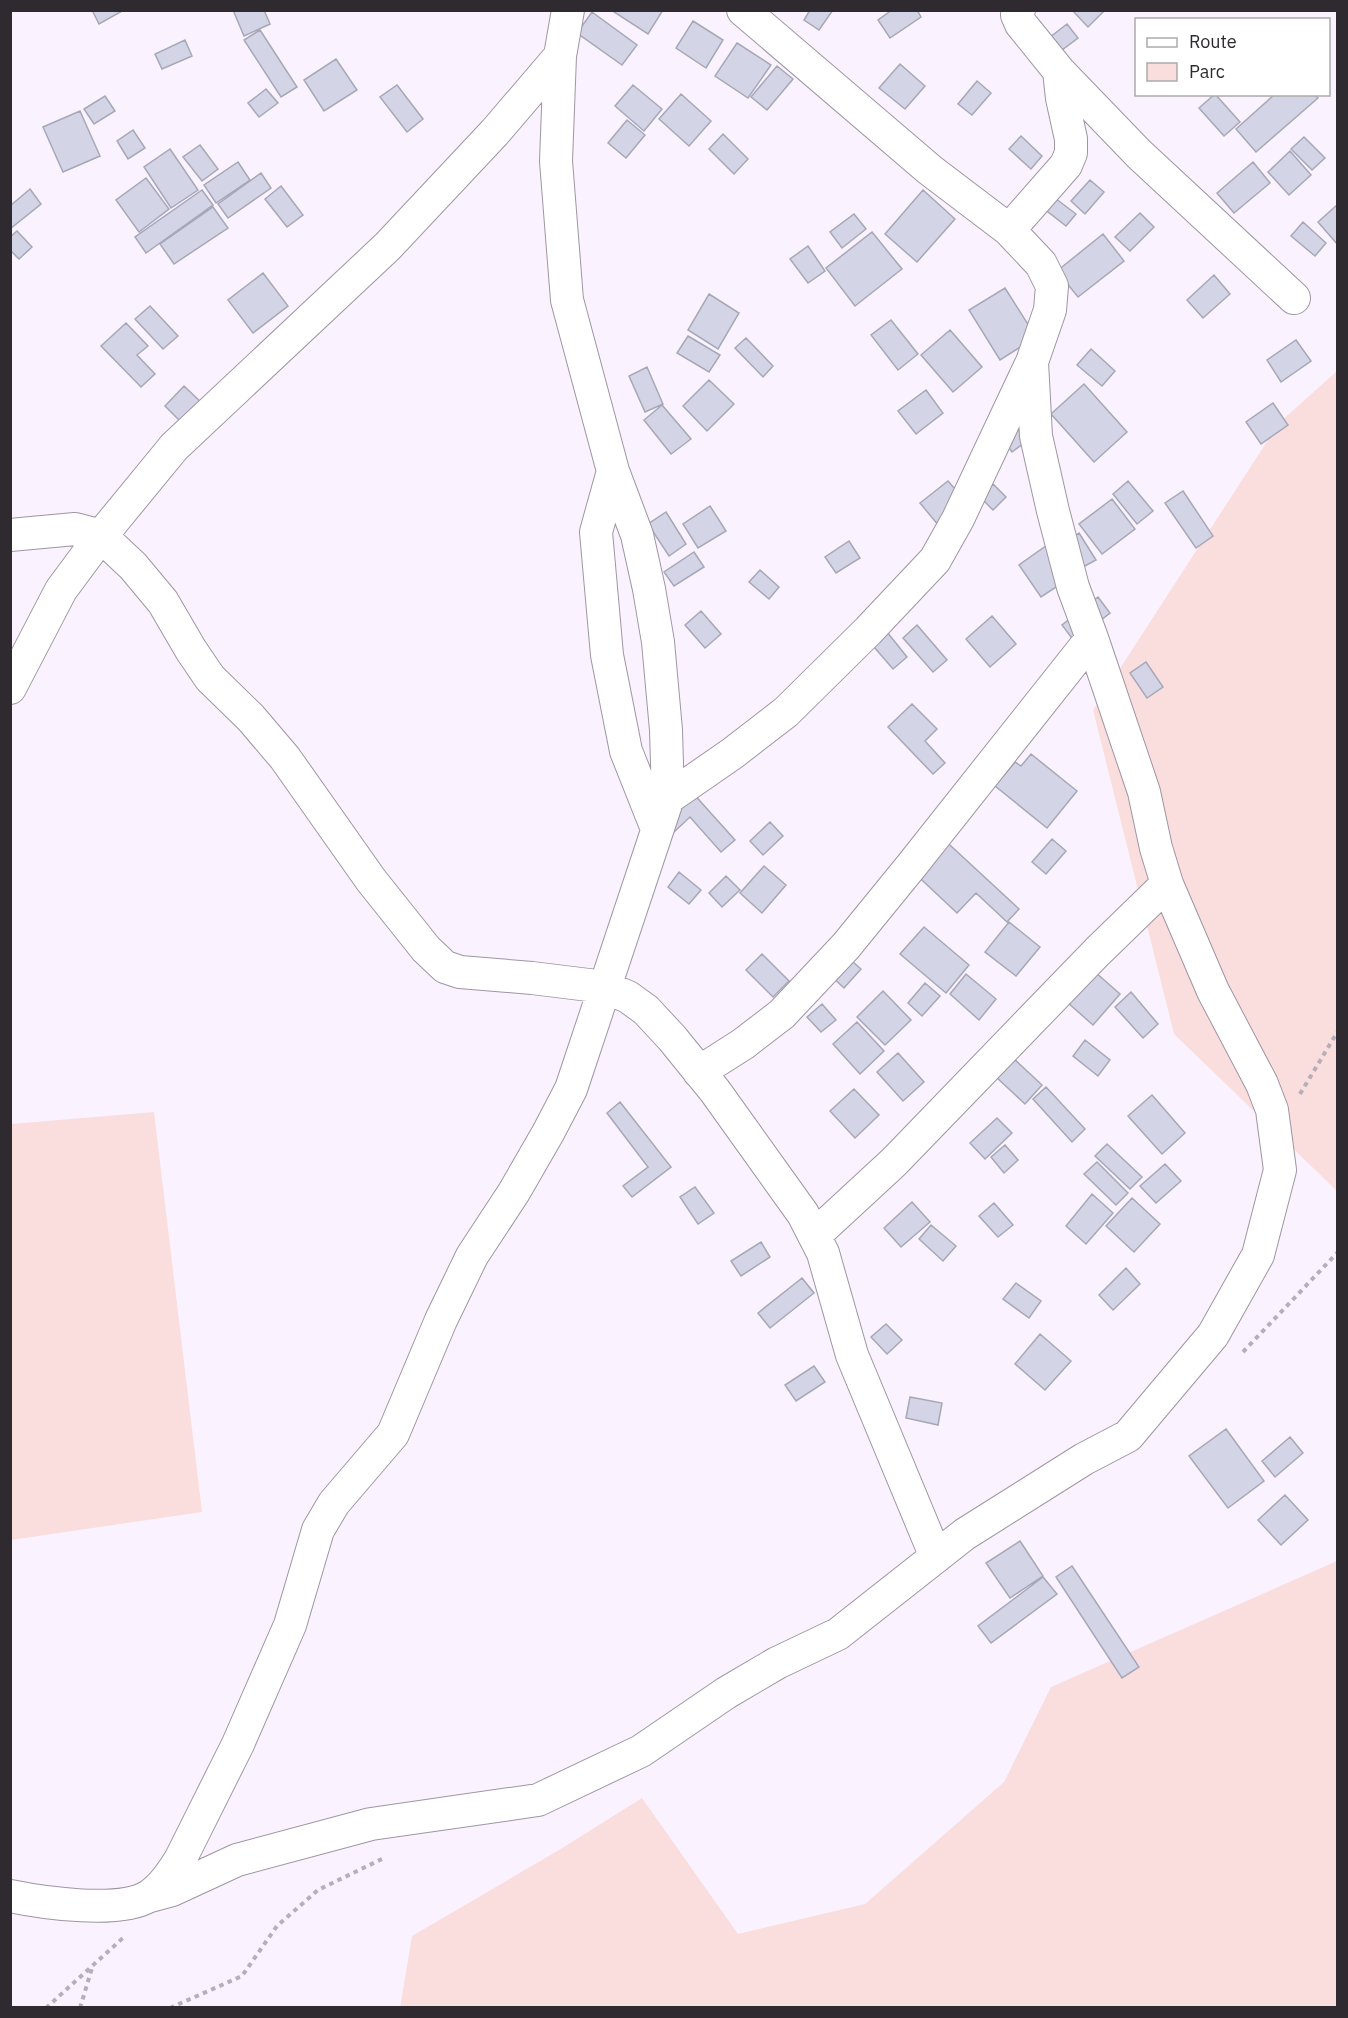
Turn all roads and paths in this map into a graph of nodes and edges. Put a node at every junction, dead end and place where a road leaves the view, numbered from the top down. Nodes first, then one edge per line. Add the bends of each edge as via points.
1 (568, 10) edge
2 (743, 10) edge
3 (1019, 10) edge
4 (560, 56) junction
5 (1059, 71) junction
6 (1009, 230) junction
7 (1294, 298) dead end
8 (1032, 362) junction
9 (613, 471) junction
10 (10, 535) edge
11 (101, 536) junction
12 (1092, 638) junction
13 (10, 688) edge
14 (668, 798) junction
15 (657, 829) junction
16 (1167, 884) junction
17 (605, 987) junction
18 (699, 1072) junction
19 (815, 1235) junction
20 (936, 1557) junction
21 (392, 1854) dead end
22 (10, 1896) edge
23 (150, 1896) junction
24 (130, 1932) dead end
25 (93, 1967) junction
26 (46, 2007) edge
27 (80, 2007) edge
28 (170, 2007) edge

1 - 4 street
2 - 6 street via 930,170
3 - 5 street via 1020,24
4 - 9 street via 556,161 567,300
4 - 11 street via 388,246 174,447
5 - 6 street via 1071,153 1066,165
5 - 7 street via 1138,154
6 - 8 street via 1041,264 1052,286 1050,310
8 - 12 street via 1036,436 1073,587
8 - 14 street via 958,519 934,560 786,712
9 - 14 street via 637,535 658,642
9 - 15 street via 596,532 607,655 626,751
10 - 11 street via 75,529
11 - 13 street via 61,590
11 - 17 street via 163,602 210,678 285,758 371,880 445,968
12 - 16 street via 1144,792
12 - 18 street via 846,946 782,1014
14 - 15 street
15 - 17 street
16 - 19 street via 894,1162
16 - 20 street via 1213,991 1272,1110 1280,1170 1258,1254 1213,1335 1128,1436 1084,1459 965,1534
17 - 18 street via 646,1010
17 - 23 street via 571,1089 537,1153 472,1256 393,1434 334,1503 318,1530 290,1625 237,1744 180,1860
18 - 19 street
19 - 20 street via 852,1355
20 - 23 street via 838,1634 726,1693 641,1751 538,1800 371,1824 237,1860
21 - 28 path via 318,1890 277,1926 242,1977
22 - 23 street via 110,1906
24 - 25 path
25 - 26 path
25 - 27 path

